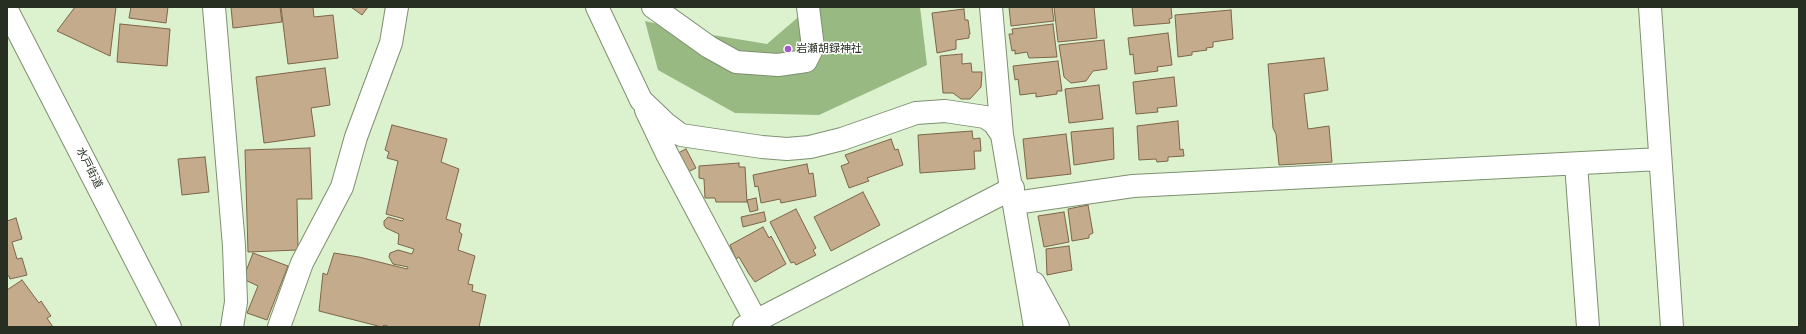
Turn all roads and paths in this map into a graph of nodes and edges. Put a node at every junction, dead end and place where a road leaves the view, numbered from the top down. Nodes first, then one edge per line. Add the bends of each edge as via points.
1 (214, 7) edge
2 (397, 7) edge
3 (598, 7) edge
4 (653, 7) edge
5 (808, 7) edge
6 (991, 7) edge
7 (1650, 7) edge
8 (7, 10) edge
9 (641, 100) junction
10 (1002, 135) junction
11 (1660, 159) junction
12 (1576, 164) junction
13 (1014, 196) junction
14 (1025, 268) junction
15 (750, 324) edge
16 (170, 327) edge
17 (232, 327) edge
18 (278, 327) edge
19 (1035, 327) edge
20 (1058, 327) edge
21 (1588, 327) edge
22 (1672, 327) edge

1 - 17 main road via 234,246 236,302
2 - 18 main road via 391,43 356,137 342,187 302,263
3 - 9 main road
4 - 5 main road via 709,47 736,62 778,65 806,61 813,47
6 - 10 main road
7 - 11 main road
8 - 16 main road, 水戸街道
9 - 10 main road via 681,135 762,147 810,147 842,139 916,113 945,111 985,117 994,123
9 - 15 main road
10 - 13 main road
11 - 12 main road
11 - 22 main road
12 - 13 main road via 1133,186
12 - 21 main road
13 - 14 main road
13 - 15 main road
14 - 19 main road
14 - 20 main road

